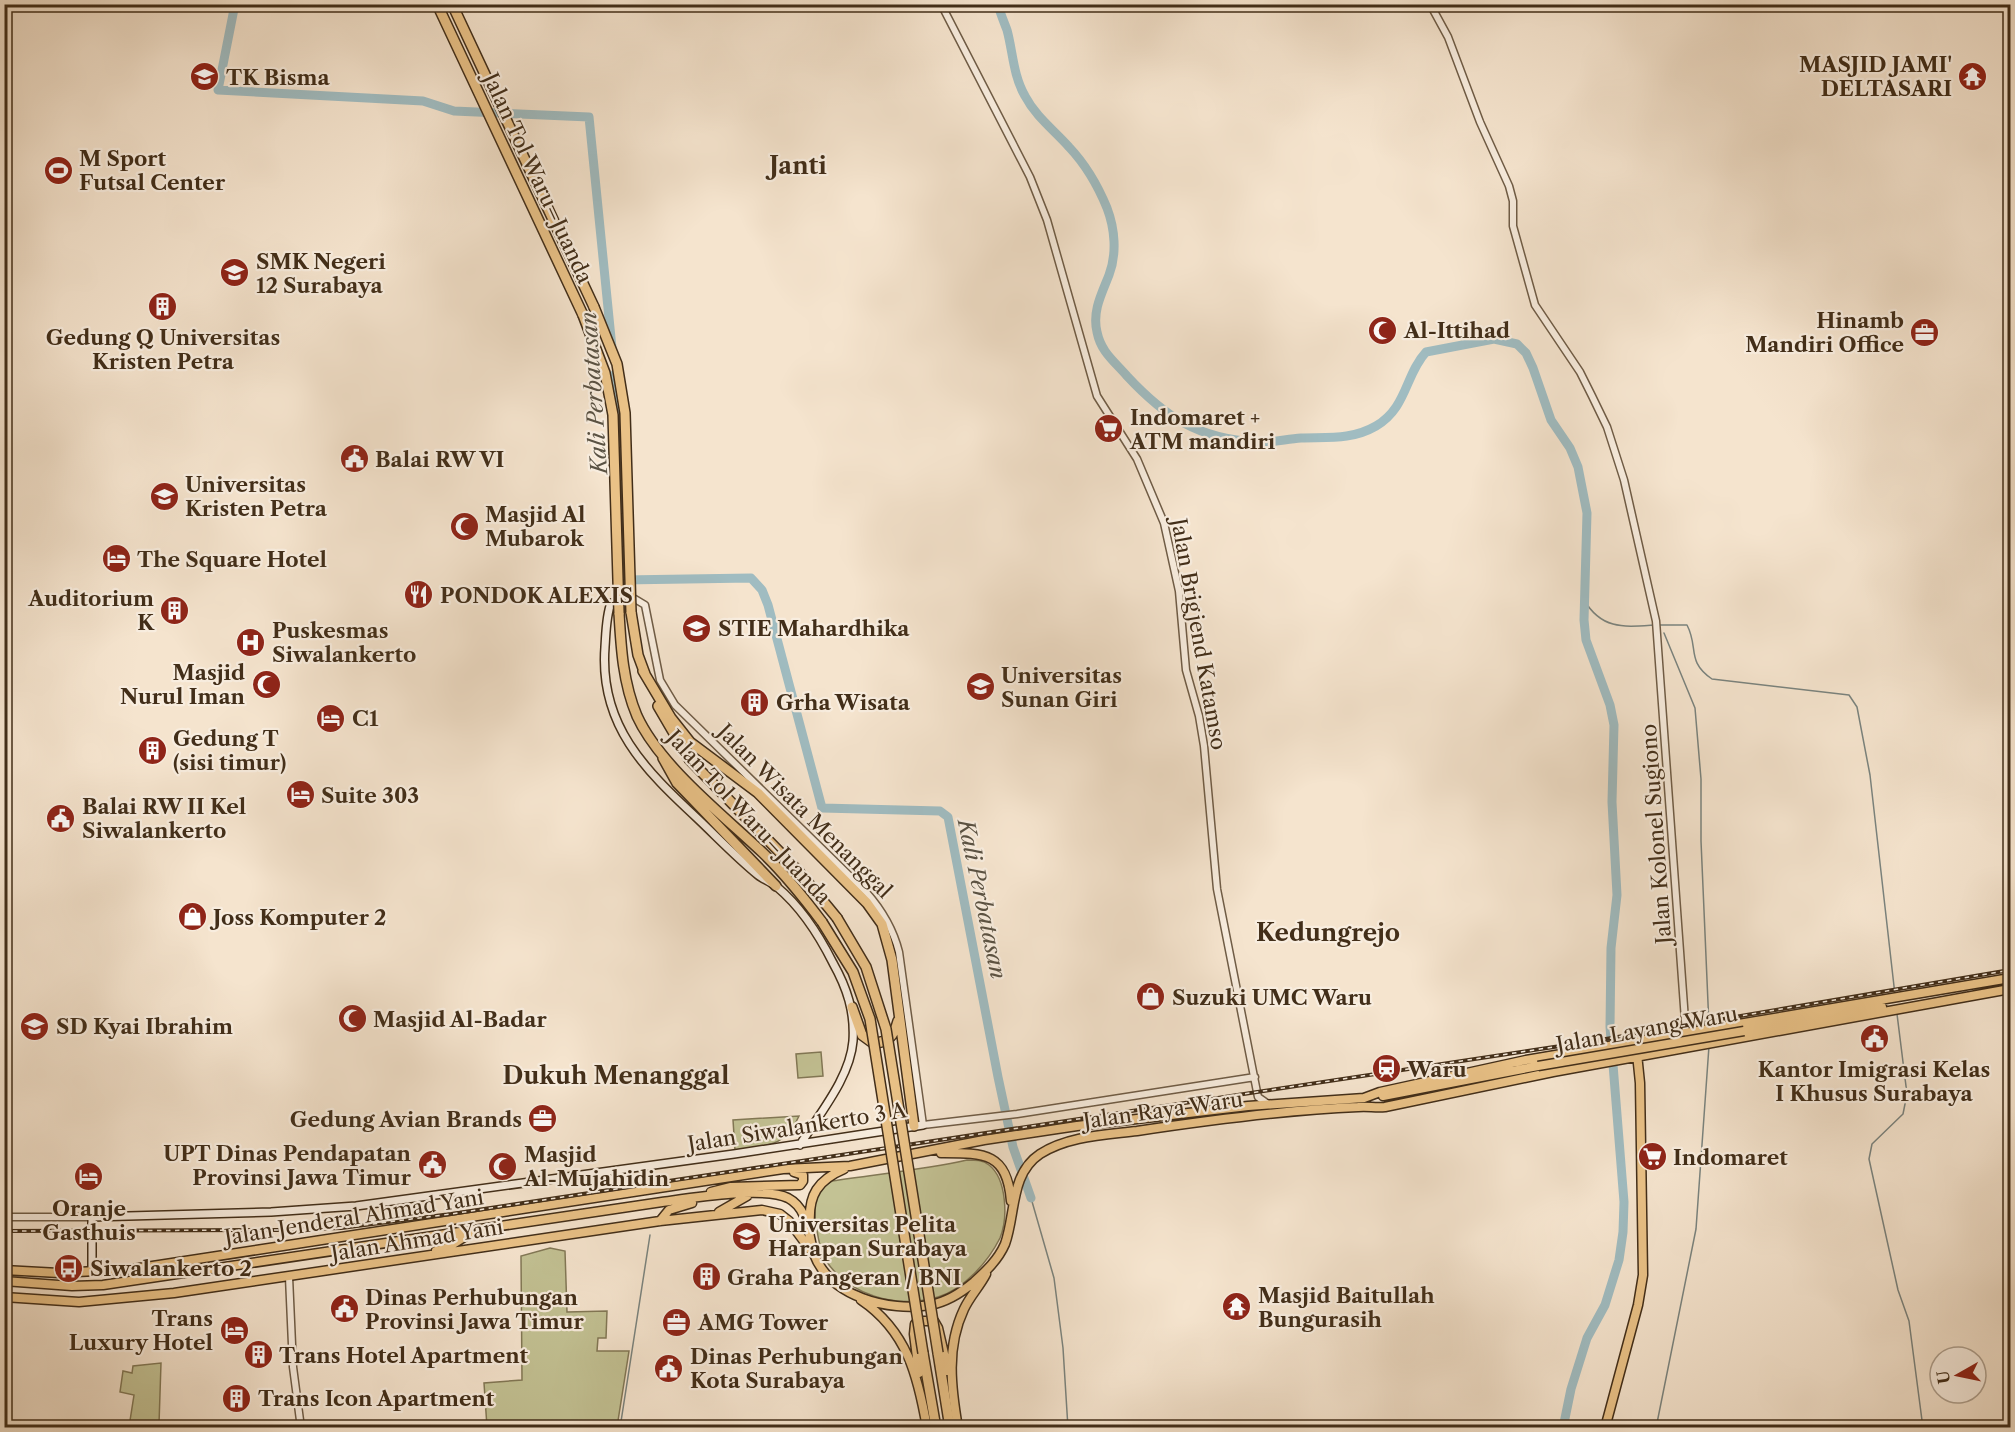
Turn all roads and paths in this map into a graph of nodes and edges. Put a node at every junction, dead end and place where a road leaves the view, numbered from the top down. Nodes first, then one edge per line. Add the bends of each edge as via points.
1 (437, 4) edge
2 (941, 4) edge
3 (1430, 4) edge
4 (452, 6) edge
5 (611, 603) joint
6 (644, 671) junction
7 (662, 756) junction
8 (776, 886) junction
9 (2010, 978) edge
10 (2010, 989) edge
11 (1898, 1002) junction
12 (852, 1007) junction
13 (900, 1013) junction
14 (1686, 1034) junction
15 (1636, 1042) junction
16 (1622, 1044) junction
17 (1658, 1053) junction
18 (1637, 1057) junction
19 (1623, 1060) junction
20 (1255, 1077) junction
21 (1640, 1083) junction
22 (1258, 1097) junction
23 (1362, 1102) junction
24 (1269, 1105) junction
25 (1248, 1106) junction
26 (919, 1125) junction
27 (800, 1145) junction
28 (929, 1153) junction
29 (850, 1166) junction
30 (757, 1174) junction
31 (750, 1194) junction
32 (715, 1195) junction
33 (700, 1197) junction
34 (717, 1213) junction
35 (92, 1216) junction
36 (4, 1217) edge
37 (660, 1221) junction
38 (1010, 1221) junction
39 (475, 1230) junction
40 (811, 1242) junction
41 (814, 1255) junction
42 (386, 1263) junction
43 (989, 1268) junction
44 (4, 1270) edge
45 (92, 1272) junction
46 (290, 1277) junction
47 (4, 1281) edge
48 (854, 1295) junction
49 (4, 1297) edge
50 (858, 1308) dead end
51 (920, 1385) junction
52 (952, 1390) junction
53 (301, 1428) edge
54 (927, 1428) edge
55 (936, 1428) edge
56 (950, 1428) edge
57 (958, 1428) edge
58 (1605, 1428) edge

1 - 7 highway, Jalan Tol Waru–Juanda, bridge via 583,315 605,372 613,415 622,652 629,694
2 - 20 street, Jalan Brigjend Katamso via 1030,177 1047,220 1097,396 1137,459 1164,523 1179,591 1186,670 1199,716 1217,889
3 - 14 street, Jalan Kolonel Sugiono via 1448,37 1509,186 1513,226 1535,305 1580,372 1609,435 1624,480 1656,621
4 - 6 highway, Jalan Tol Waru–Juanda, bridge via 617,364 625,413 631,612
5 - 8 main road via 604,680 627,742 676,799 754,871
5 - 26 street, Jalan Wisata Menanggal via 635,599 645,605 655,665 669,698 885,915 899,952
6 - 13 highway via 690,742 758,793 873,910 887,937
6 - 56 highway, Jalan Tol Waru–Juanda, bridge via 663,717 689,759 800,873 837,918 866,966 886,1029
7 - 8 highway via 677,783
7 - 55 highway, Jalan Tol Waru–Juanda, bridge via 765,855 822,922 853,972 870,1019
8 - 12 main road via 821,940
9 - 11 highway via 1926,992
10 - 11 highway, Jalan Layang Waru via 1927,1002
11 - 14 highway, Jalan Raya Waru
11 - 17 highway, Jalan Raya Waru
11 - 23 highway, Jalan Layang Waru, bridge via 1538,1066
12 - 13 highway via 858,1030 873,1043 892,1037
12 - 27 main road via 853,1041 847,1064
13 - 26 highway
14 - 15 highway, Jalan Raya Waru
15 - 16 highway, Jalan Raya Waru
15 - 18 highway
16 - 19 highway via 1630,1052
16 - 23 highway, Jalan Raya Waru via 1380,1092
17 - 18 highway, Jalan Raya Waru
17 - 21 highway via 1645,1065
18 - 19 highway, Jalan Raya Waru
18 - 21 highway
19 - 21 highway via 1632,1067
19 - 23 highway, Jalan Raya Waru via 1385,1107
20 - 22 street, Jalan Brigjend Katamso
20 - 26 street, Jalan Siwalankerto 3 A
21 - 58 highway via 1643,1275
22 - 24 street
22 - 25 street
23 - 24 highway, Jalan Raya Waru
23 - 38 highway, Jalan Raya Waru via 1060,1144 1035,1158 1020,1176
24 - 25 highway, Jalan Raya Waru
25 - 28 highway, Jalan Raya Waru via 1026,1134
26 - 27 main road, Jalan Siwalankerto 3 A
27 - 35 main road, Jalan Siwalankerto 3 A via 356,1206
28 - 29 highway, Jalan Raya Waru
28 - 38 highway via 974,1153 997,1161 1008,1181
29 - 30 highway, Jalan Jenderal Ahmad Yani
29 - 40 highway via 822,1180 814,1191 809,1213
30 - 33 highway via 799,1172 804,1178 796,1186 731,1187
30 - 45 highway, Jalan Jenderal Ahmad Yani via 133,1269
31 - 32 highway, Jalan Jenderal Ahmad Yani
31 - 34 highway
31 - 40 highway, Jalan Jenderal Ahmad Yani via 778,1195 793,1201 803,1214
32 - 33 highway, Jalan Jenderal Ahmad Yani
32 - 37 highway via 669,1210
33 - 39 highway, Jalan Jenderal Ahmad Yani
34 - 37 highway, Jalan Ahmad Yani
34 - 41 highway, Jalan Ahmad Yani via 762,1210 780,1214
35 - 36 street
35 - 45 main road
37 - 42 highway, Jalan Ahmad Yani
38 - 43 highway, Jalan Raya Waru via 1004,1246
39 - 42 highway via 445,1249 392,1258
39 - 47 highway, Jalan Jenderal Ahmad Yani via 103,1285
40 - 41 highway, Jalan Raya Waru
41 - 48 highway, Jalan Raya Waru via 827,1275
42 - 46 highway, Jalan Ahmad Yani
43 - 48 highway, Jalan Raya Waru via 950,1299 933,1305 902,1306
43 - 52 highway via 960,1320 953,1346
44 - 45 highway, Jalan Jenderal Ahmad Yani
46 - 49 highway, Jalan Ahmad Yani via 113,1300
46 - 53 street via 293,1367
48 - 50 highway
48 - 51 highway via 881,1316 902,1341
51 - 52 highway via 914,1328 919,1321 931,1319 939,1328
51 - 54 highway
52 - 57 highway

